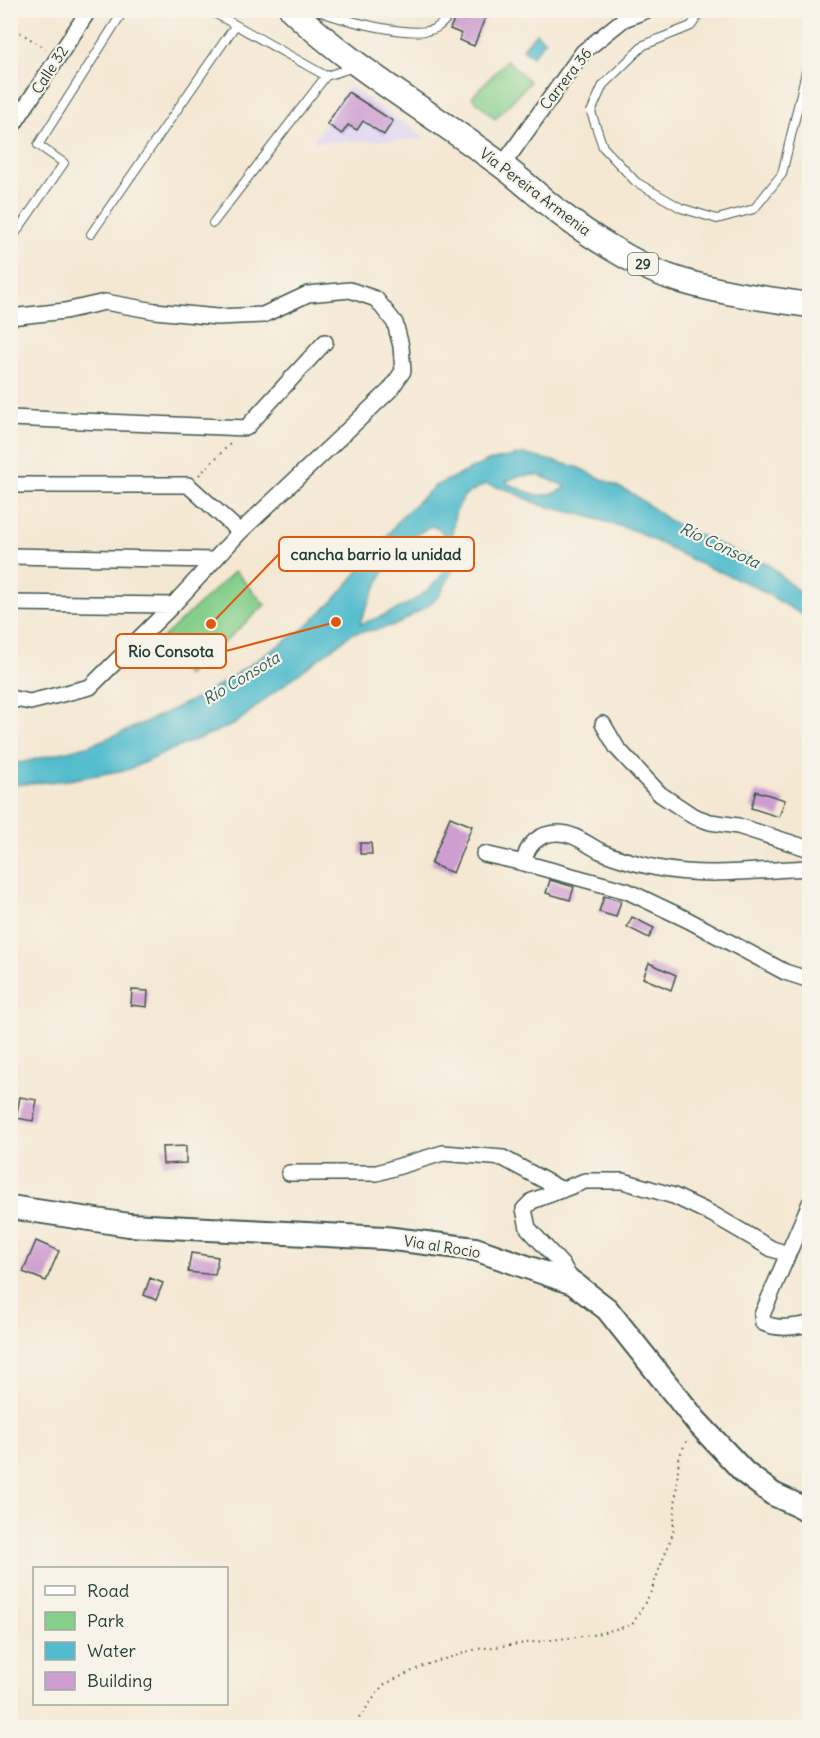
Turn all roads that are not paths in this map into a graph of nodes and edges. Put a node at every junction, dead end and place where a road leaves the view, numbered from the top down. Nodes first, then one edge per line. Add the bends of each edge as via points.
1 (89, 10) edge
2 (124, 10) edge
3 (209, 10) edge
4 (292, 10) edge
5 (316, 10) edge
6 (452, 10) edge
7 (647, 10) edge
8 (702, 10) edge
9 (235, 26) junction
10 (810, 55) edge
11 (358, 65) junction
12 (326, 76) junction
13 (10, 130) edge
14 (502, 165) junction
15 (213, 223) dead end
16 (91, 234) dead end
17 (10, 241) edge
18 (810, 305) edge
19 (10, 317) edge
20 (325, 342) dead end
21 (10, 418) edge
22 (10, 485) edge
23 (240, 532) junction
24 (10, 556) edge
25 (214, 560) junction
26 (10, 603) edge
27 (173, 605) junction
28 (10, 698) edge
29 (603, 724) dead end
30 (810, 849) edge
31 (484, 854) dead end
32 (524, 863) junction
33 (810, 868) edge
34 (810, 980) edge
35 (289, 1173) dead end
36 (562, 1190) junction
37 (810, 1203) edge
38 (10, 1207) edge
39 (788, 1254) junction
40 (573, 1283) junction
41 (810, 1324) edge
42 (810, 1511) edge

1 - 13 street, Calle 32
2 - 17 lane via 38,145 64,163
3 - 9 lane
4 - 11 main road, Vía Pereira Armenia / 29
5 - 6 lane via 345,20 423,32 436,28
7 - 14 street, Carrera 36 via 624,19 583,52
8 - 10 lane via 691,26 644,45 603,85 591,112 603,147 636,182 681,208 717,219 754,209 782,174
9 - 12 lane
9 - 16 lane
11 - 12 lane
11 - 14 main road, Vía Pereira Armenia / 29
12 - 15 lane
14 - 18 main road, Vía Pereira Armenia / 29 via 561,215 616,251 666,275 711,288
19 - 23 street via 105,302 217,317 263,315 308,294 350,290 376,299 395,323 404,371 390,390
20 - 21 street via 246,428
22 - 23 street via 188,485
23 - 25 street
24 - 25 street
25 - 27 street
26 - 27 street
27 - 28 street via 90,687 30,702
29 - 30 street via 617,748 660,794 693,816
31 - 32 street
32 - 33 street via 529,845 539,837 557,833 575,836 598,850 660,869 708,873
32 - 34 street via 627,891 785,972
35 - 36 street via 377,1173 443,1153 503,1158
36 - 39 street via 585,1181 623,1181 674,1196
36 - 40 street via 532,1201 524,1209 528,1227
37 - 39 street
38 - 40 main road, Via al Rocio via 129,1225 385,1239 475,1249
39 - 41 street via 762,1315 763,1323 784,1328
40 - 42 main road, Via al Rocio via 607,1309 696,1421 746,1473 773,1494

